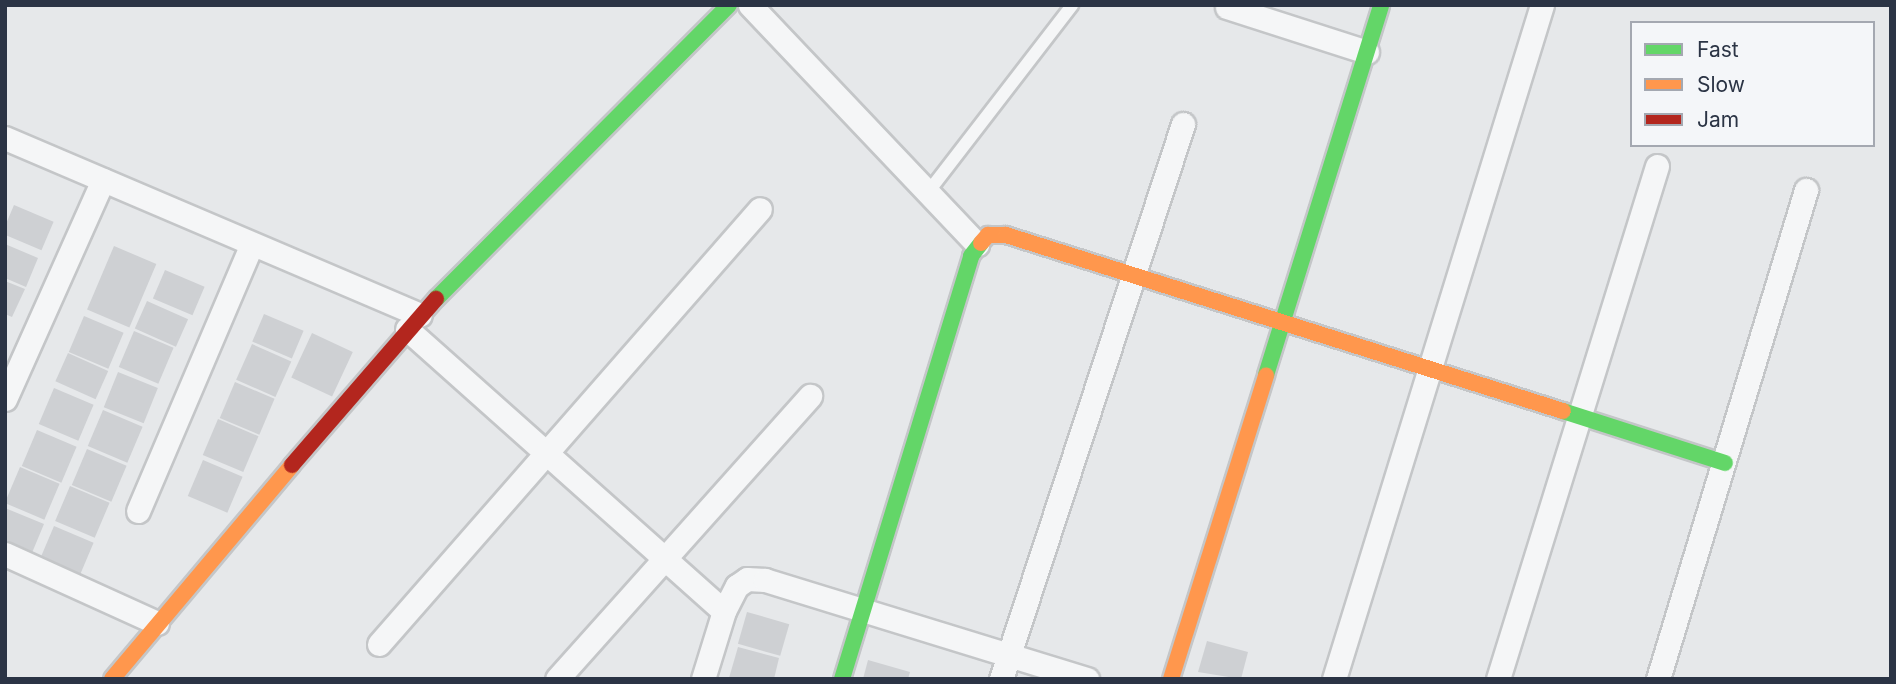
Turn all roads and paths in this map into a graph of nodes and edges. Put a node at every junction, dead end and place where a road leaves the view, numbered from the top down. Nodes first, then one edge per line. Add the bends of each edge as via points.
1 (750, 5) edge
2 (1072, 5) edge
3 (1381, 5) edge
4 (1542, 5) edge
5 (718, 7) edge
6 (1227, 7) dead end
7 (1367, 52) junction
8 (1183, 124) dead end
9 (5, 138) edge
10 (1657, 166) dead end
11 (103, 180) junction
12 (1806, 190) dead end
13 (929, 191) junction
14 (760, 209) dead end
15 (252, 244) junction
16 (977, 244) junction
17 (1132, 274) junction
18 (1284, 321) junction
19 (414, 322) junction
20 (1433, 370) junction
21 (810, 396) dead end
22 (5, 400) edge
23 (1580, 417) junction
24 (548, 454) junction
25 (1725, 463) junction
26 (138, 511) dead end
27 (5, 554) edge
28 (664, 558) junction
29 (724, 611) junction
30 (864, 611) junction
31 (157, 623) junction
32 (379, 645) dead end
33 (1009, 654) junction
34 (112, 679) edge
35 (557, 679) edge
36 (703, 679) edge
37 (842, 679) edge
38 (1001, 679) edge
39 (1087, 679) edge
40 (1171, 679) edge
41 (1334, 679) edge
42 (1499, 679) edge
43 (1658, 679) edge

1 - 13 street
2 - 13 lane
3 - 7 street
4 - 20 street
5 - 19 street
6 - 7 street
7 - 18 street
8 - 17 street
9 - 11 street
10 - 23 street
11 - 15 street
11 - 22 street
12 - 25 street
13 - 16 street
14 - 24 street
15 - 19 street
15 - 26 street
16 - 17 street via 989,235 1006,235
16 - 30 street
17 - 18 street
17 - 33 street
18 - 20 street
18 - 40 street
19 - 24 street
19 - 31 street
20 - 23 street
20 - 41 street
21 - 28 street
23 - 25 street
23 - 42 street
24 - 28 street
24 - 32 street
25 - 43 street
27 - 31 street
28 - 29 street
28 - 35 street
29 - 30 street via 737,586 747,579
29 - 36 street
30 - 33 street
30 - 37 street
31 - 34 street
33 - 38 street
33 - 39 street

